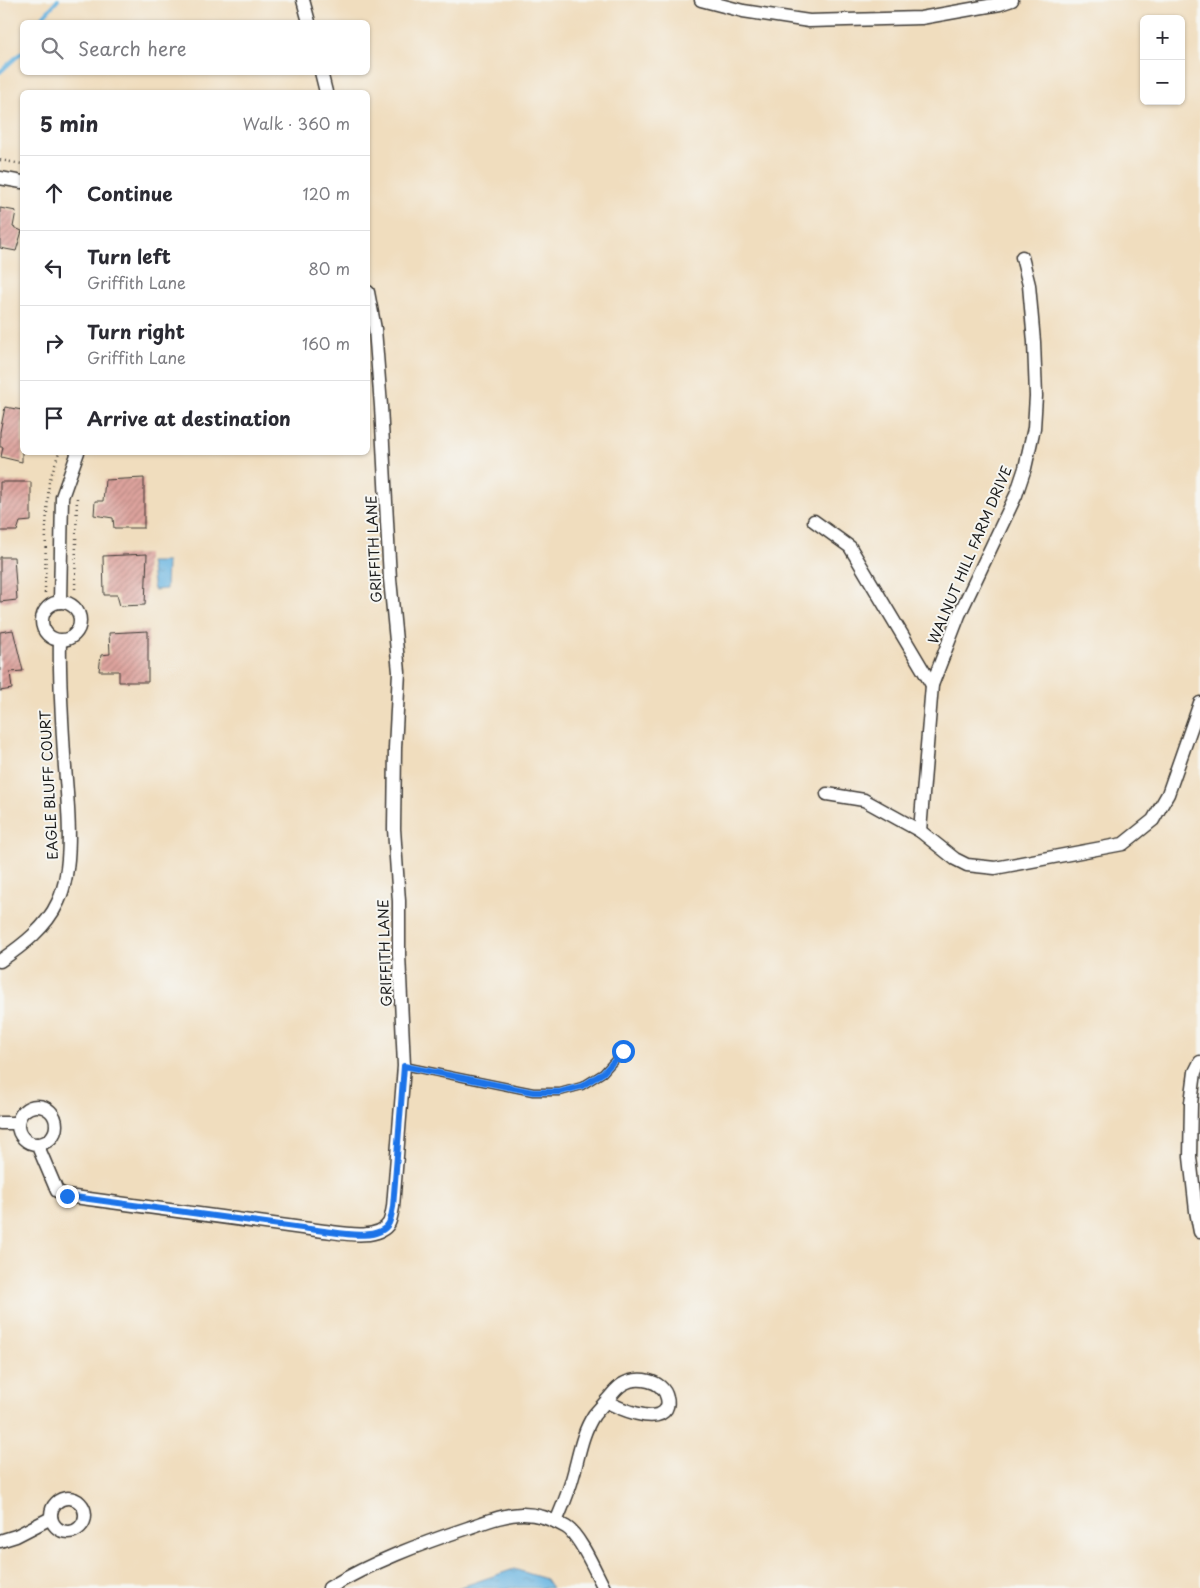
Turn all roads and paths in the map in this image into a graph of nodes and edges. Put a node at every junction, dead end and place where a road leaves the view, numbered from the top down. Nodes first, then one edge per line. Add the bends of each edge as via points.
1 (303, 0) edge
2 (701, 0) edge
3 (1012, 0) edge
4 (308, 20) edge
5 (322, 75) edge
6 (326, 90) edge
7 (0, 160) edge
8 (20, 164) edge
9 (0, 178) edge
10 (20, 182) edge
11 (1022, 257) dead end
12 (370, 303) edge
13 (77, 455) edge
14 (78, 494) dead end
15 (814, 522) dead end
16 (75, 589) dead end
17 (60, 602) junction
18 (60, 641) junction
19 (932, 685) junction
20 (1200, 703) edge
21 (826, 794) dead end
22 (920, 831) junction
23 (0, 961) edge
24 (623, 1051) dead end
25 (1200, 1062) edge
26 (404, 1066) junction
27 (0, 1123) edge
28 (18, 1124) junction
29 (37, 1144) junction
30 (1200, 1232) edge
31 (606, 1401) dead end
32 (52, 1518) dead end
33 (556, 1522) junction
34 (0, 1541) edge
35 (328, 1588) edge
36 (604, 1588) edge

1 - 4 street
2 - 3 street via 743,11 809,21 921,18
5 - 6 street
7 - 8 path
9 - 10 street
11 - 19 street, WALNUT HILL FARM DRIVE via 1029,285 1034,342 1034,428 1016,495 959,615
12 - 26 street, GRIFFITH LANE via 375,329 399,672 394,830
13 - 17 street via 62,497
14 - 16 path
15 - 19 street, WALNUT HILL FARM DRIVE via 850,547
17 - 18 street via 45,610 42,621 49,637
17 - 18 street via 77,610 81,621 72,638
18 - 23 street, EAGLE BLUFF COURT via 68,869 58,903 38,932
19 - 22 street, WALNUT HILL FARM DRIVE
20 - 22 street via 1161,808 1154,820 1123,844 995,868 967,865
21 - 22 street via 864,800
24 - 26 lane via 603,1073 582,1086 560,1092 533,1092
25 - 30 street via 1195,1072 1191,1103 1190,1157
26 - 29 street, GRIFFITH LANE via 393,1207 389,1223 381,1232 365,1235 324,1231 67,1196 58,1191
27 - 28 street
28 - 29 street via 23,1138
28 - 29 street via 22,1112 33,1106 50,1111 56,1122 54,1134
31 - 33 street via 588,1426
32 - 34 street
33 - 35 street via 523,1514 502,1517 393,1556
33 - 36 street via 577,1538

